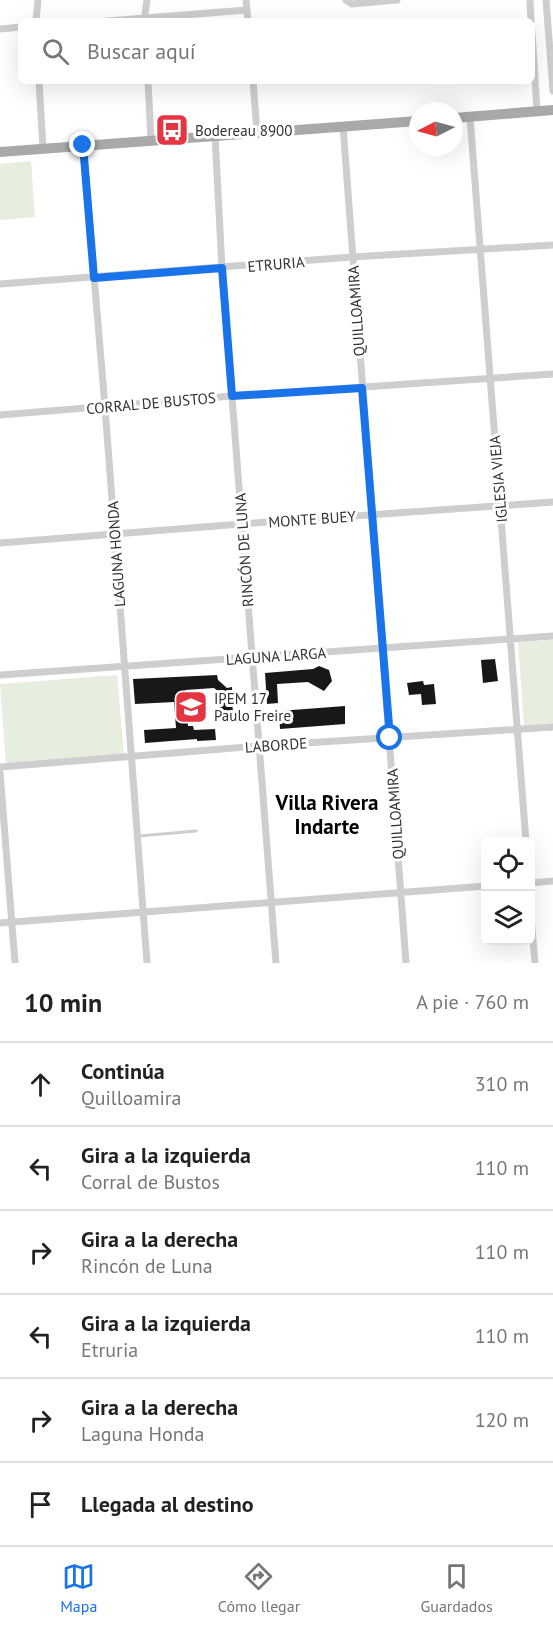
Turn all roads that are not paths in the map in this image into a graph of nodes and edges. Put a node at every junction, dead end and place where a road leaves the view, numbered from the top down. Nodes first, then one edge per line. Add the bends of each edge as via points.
1 (38, 0) edge
2 (147, 0) edge
3 (246, 0) edge
4 (346, 0) edge
5 (397, 0) edge
6 (530, 0) edge
7 (546, 0) edge
8 (247, 10) junction
9 (36, 18) edge
10 (144, 18) edge
11 (165, 18) edge
12 (248, 18) edge
13 (531, 18) edge
14 (18, 27) edge
15 (0, 29) edge
16 (535, 79) edge
17 (39, 84) edge
18 (148, 84) edge
19 (253, 84) edge
20 (553, 91) edge
21 (553, 110) edge
22 (537, 111) junction
23 (463, 117) edge
24 (470, 117) junction
25 (409, 122) edge
26 (343, 126) junction
27 (257, 132) junction
28 (214, 136) junction
29 (151, 140) junction
30 (83, 145) junction
31 (43, 148) junction
32 (0, 152) edge
33 (553, 244) edge
34 (481, 250) junction
35 (352, 257) junction
36 (222, 268) junction
37 (94, 278) junction
38 (0, 284) edge
39 (553, 374) edge
40 (490, 378) junction
41 (362, 388) junction
42 (232, 396) junction
43 (105, 407) junction
44 (0, 416) edge
45 (553, 502) edge
46 (501, 506) junction
47 (372, 515) junction
48 (242, 524) junction
49 (114, 534) junction
50 (0, 543) edge
51 (553, 636) edge
52 (510, 640) junction
53 (382, 649) junction
54 (252, 657) junction
55 (124, 667) junction
56 (0, 675) edge
57 (553, 726) edge
58 (517, 729) junction
59 (390, 738) junction
60 (259, 746) junction
61 (132, 757) junction
62 (0, 769) edge
63 (195, 831) dead end
64 (137, 836) junction
65 (526, 837) edge
66 (553, 881) edge
67 (535, 883) edge
68 (481, 886) edge
69 (401, 893) junction
70 (271, 901) junction
71 (143, 911) junction
72 (12, 922) junction
73 (0, 923) edge
74 (534, 945) edge
75 (15, 963) edge
76 (147, 963) edge
77 (276, 963) edge
78 (406, 963) edge
79 (535, 963) edge

1 - 9 street
2 - 10 street
3 - 8 street
4 - 5 street via 352,4
6 - 13 street
7 - 20 street
8 - 11 street
8 - 12 street
14 - 15 street
16 - 22 street
17 - 31 street
18 - 29 street
19 - 27 street
21 - 22 main road
22 - 24 main road
23 - 24 main road
24 - 34 street, IGLESIA VIEJA
25 - 26 main road
26 - 27 main road
26 - 35 street, QUILLOAMIRA
27 - 28 main road
28 - 29 main road
28 - 36 street, RINCÓN DE LUNA
29 - 30 main road
30 - 31 main road
30 - 37 street, LAGUNA HONDA
31 - 32 main road
33 - 34 street, ETRURIA
34 - 35 street, ETRURIA
34 - 40 street, IGLESIA VIEJA
35 - 36 street, ETRURIA
35 - 41 street, QUILLOAMIRA
36 - 37 street, ETRURIA
36 - 42 street, RINCÓN DE LUNA
37 - 38 street, ETRURIA
37 - 43 street, LAGUNA HONDA
39 - 40 street, CORRAL DE BUSTOS
40 - 41 street, CORRAL DE BUSTOS
40 - 46 street, IGLESIA VIEJA
41 - 42 street, CORRAL DE BUSTOS
41 - 47 street, QUILLOAMIRA
42 - 43 street, CORRAL DE BUSTOS
42 - 48 street, RINCÓN DE LUNA
43 - 44 street, CORRAL DE BUSTOS
43 - 49 street, LAGUNA HONDA
45 - 46 street, MONTE BUEY
46 - 47 street, MONTE BUEY
46 - 52 street, IGLESIA VIEJA
47 - 48 street, MONTE BUEY
47 - 53 street, QUILLOAMIRA
48 - 49 street, MONTE BUEY
48 - 54 street, RINCÓN DE LUNA
49 - 50 street, MONTE BUEY
49 - 55 street, LAGUNA HONDA
51 - 52 street, LAGUNA LARGA
52 - 53 street, LAGUNA LARGA
52 - 58 street, IGLESIA VIEJA
53 - 54 street, LAGUNA LARGA
53 - 59 street, QUILLOAMIRA
54 - 55 street, LAGUNA LARGA
54 - 60 street, RINCÓN DE LUNA
55 - 56 street, LAGUNA LARGA
55 - 61 street, LAGUNA HONDA
57 - 58 street, LABORDE
58 - 59 street, LABORDE
58 - 65 street, IGLESIA VIEJA
59 - 60 street, LABORDE
59 - 69 street, QUILLOAMIRA
60 - 61 street, LABORDE
60 - 70 street, RINCÓN DE LUNA
61 - 62 street, LABORDE
61 - 64 street, LAGUNA HONDA
62 - 72 street
63 - 64 lane
64 - 71 street, LAGUNA HONDA
66 - 67 street
68 - 69 street
69 - 70 street
69 - 78 street, QUILLOAMIRA
70 - 71 street
70 - 77 street, RINCÓN DE LUNA
71 - 72 street
71 - 76 street, LAGUNA HONDA
72 - 73 street
72 - 75 street
74 - 79 street

